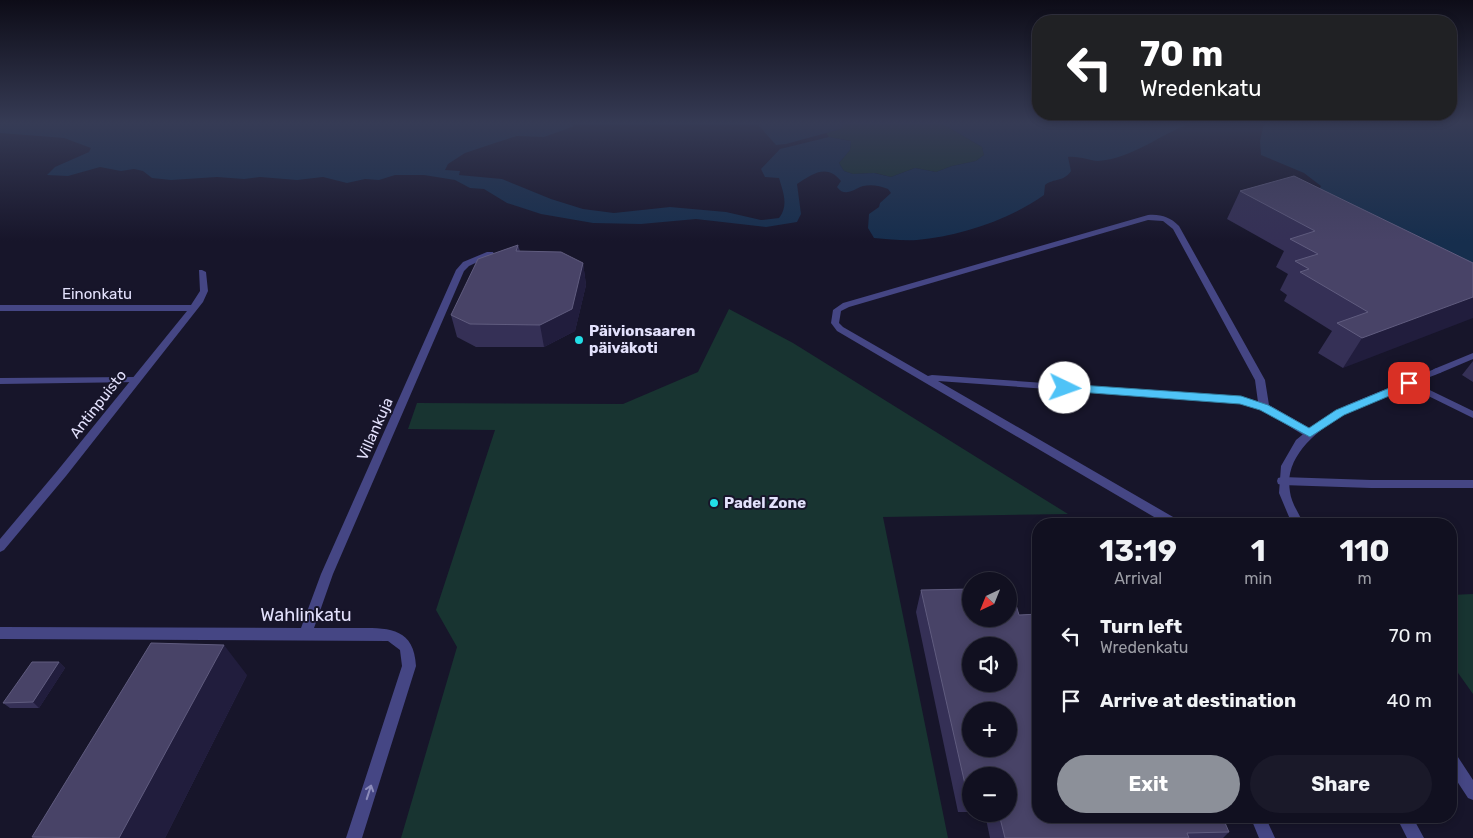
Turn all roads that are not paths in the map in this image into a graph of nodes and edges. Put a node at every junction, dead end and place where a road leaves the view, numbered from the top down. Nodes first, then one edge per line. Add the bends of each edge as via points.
1 (490, 254) edge
2 (202, 272) dead end
3 (0, 308) edge
4 (193, 308) junction
5 (1473, 356) edge
6 (928, 378) junction
7 (136, 380) junction
8 (0, 382) edge
9 (1409, 383) junction
10 (1264, 408) junction
11 (1473, 415) edge
12 (1310, 433) junction
13 (1282, 481) junction
14 (1473, 484) edge
15 (1166, 518) edge
16 (1295, 518) edge
17 (0, 547) edge
18 (0, 633) edge
19 (306, 633) junction
20 (1457, 768) edge
21 (1473, 793) edge
22 (1260, 823) edge
23 (1407, 823) edge
24 (354, 838) edge
25 (1267, 838) edge
26 (1416, 838) edge

1 - 19 street, Villankuja via 460,270 327,574
2 - 4 street, Antinpuisto via 204,291
3 - 4 street, Einonkatu
4 - 7 street, Antinpuisto
5 - 9 street
6 - 10 street via 1241,400
6 - 10 street via 840,329 835,323 837,310 855,302 1154,216 1167,220 1176,228 1260,380
6 - 15 street
7 - 8 street
7 - 17 street, Antinpuisto
9 - 11 street
9 - 12 street via 1340,413
10 - 12 street
12 - 13 street via 1288,457
13 - 14 street
13 - 16 street via 1283,495
18 - 19 street, Wahlinkatu
24 -> 19 street, Wahlinkatu via 410,666 409,651 401,640 387,634
20 - 21 street
22 - 25 street
23 - 26 street

